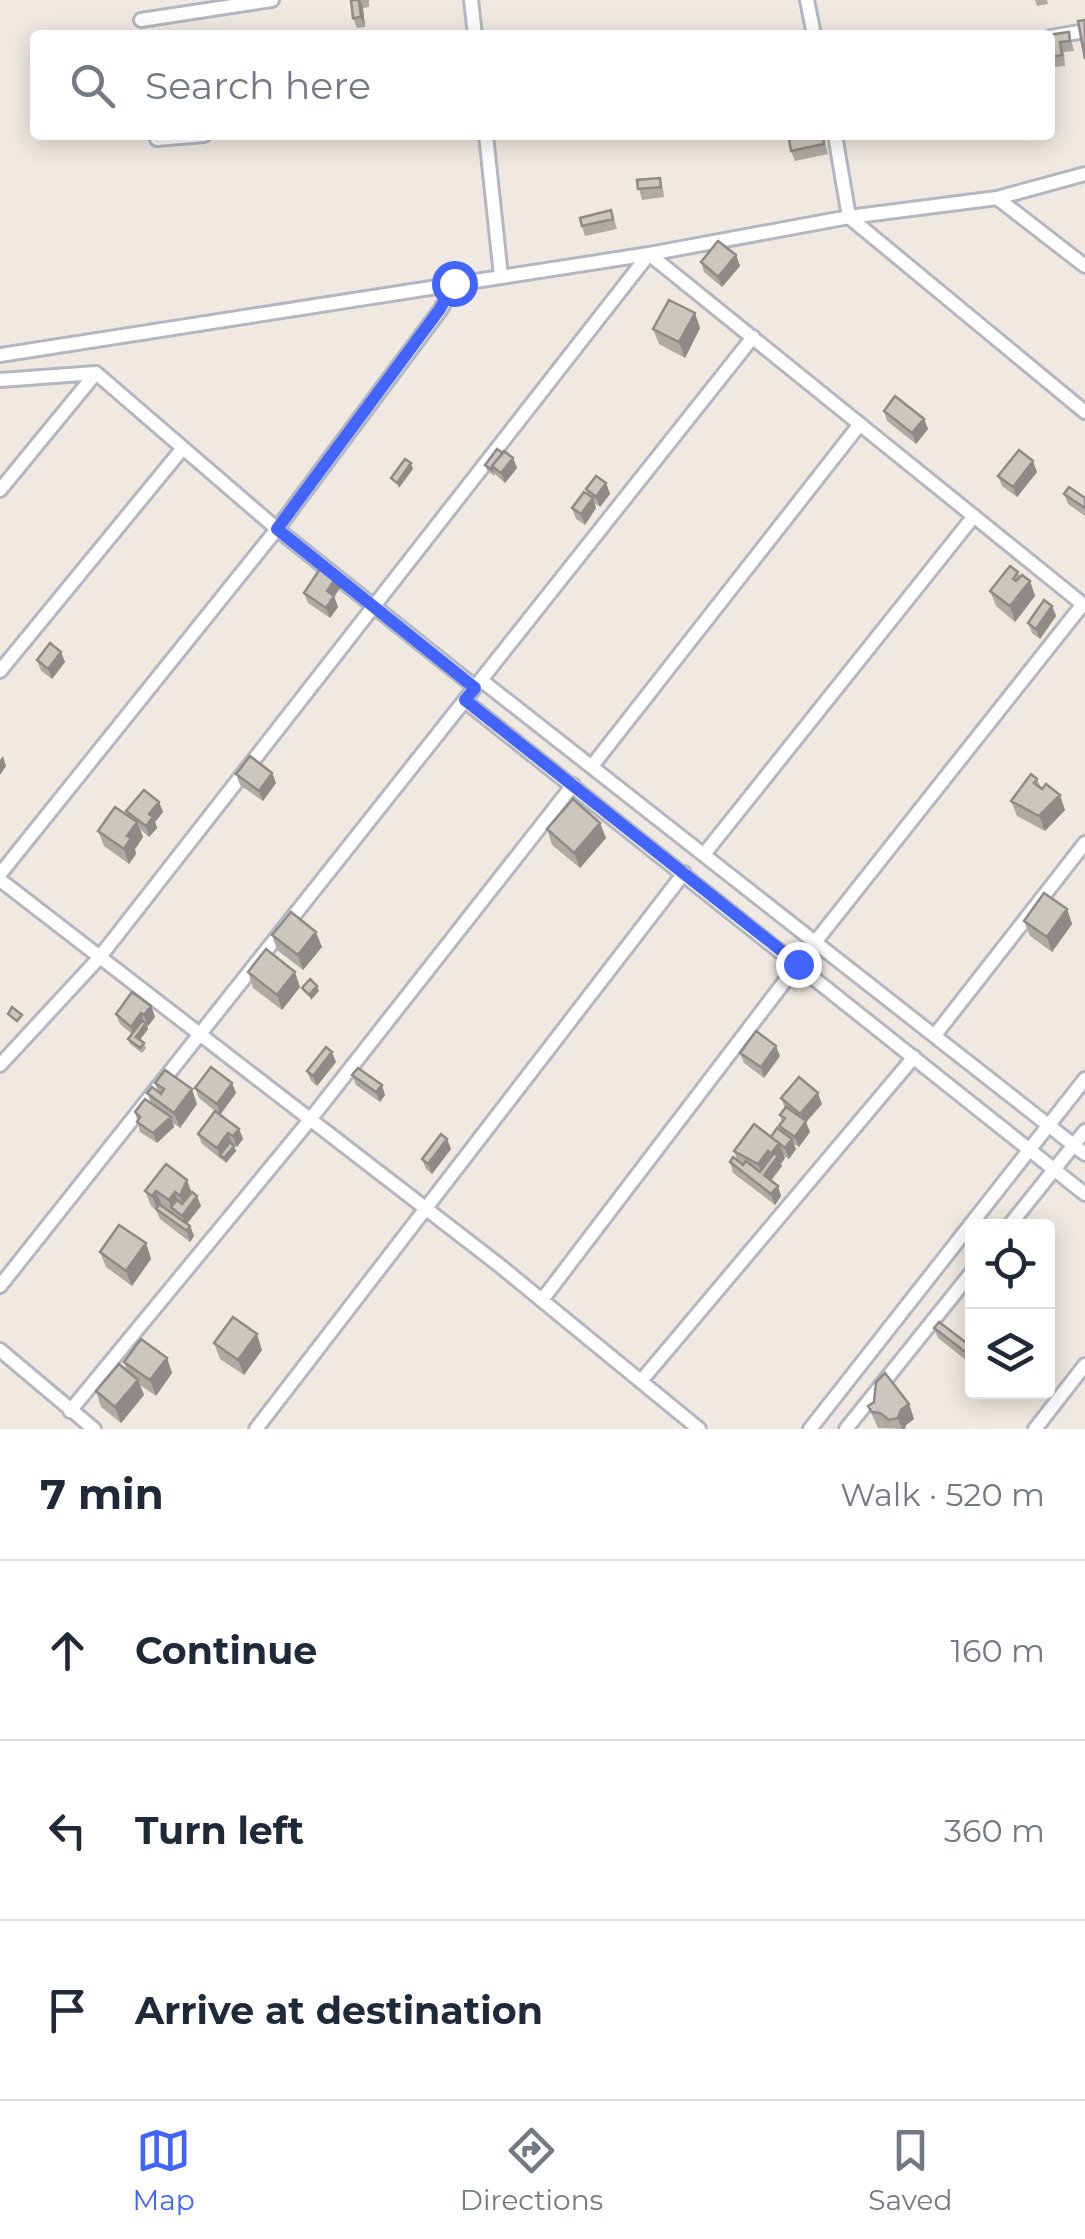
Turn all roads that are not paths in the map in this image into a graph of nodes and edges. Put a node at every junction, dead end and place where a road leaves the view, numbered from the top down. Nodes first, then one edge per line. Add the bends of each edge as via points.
1 (272, 0) edge
2 (471, 0) edge
3 (807, 0) edge
4 (141, 20) dead end
5 (474, 30) edge
6 (813, 30) edge
7 (1085, 31) edge
8 (1055, 36) edge
9 (487, 140) edge
10 (836, 140) edge
11 (1085, 174) edge
12 (997, 198) junction
13 (849, 217) junction
14 (649, 254) junction
15 (1085, 266) edge
16 (501, 276) junction
17 (454, 283) junction
18 (752, 338) junction
19 (0, 355) edge
20 (96, 373) junction
21 (0, 380) edge
22 (1085, 412) edge
23 (860, 424) junction
24 (183, 448) junction
25 (0, 490) edge
26 (974, 516) junction
27 (277, 529) junction
28 (374, 605) junction
29 (1084, 605) edge
30 (0, 671) edge
31 (478, 684) junction
32 (465, 700) junction
33 (592, 766) junction
34 (573, 785) junction
35 (1085, 843) edge
36 (705, 852) junction
37 (684, 873) junction
38 (0, 877) edge
39 (816, 940) junction
40 (99, 958) junction
41 (798, 964) junction
42 (198, 1035) junction
43 (935, 1035) junction
44 (914, 1057) junction
45 (0, 1065) edge
46 (1085, 1079) edge
47 (308, 1121) junction
48 (1050, 1126) junction
49 (1085, 1130) edge
50 (1079, 1150) edge
51 (1031, 1151) junction
52 (1054, 1170) junction
53 (1085, 1194) edge
54 (426, 1210) junction
55 (1015, 1219) edge
56 (965, 1281) edge
57 (0, 1286) edge
58 (542, 1300) junction
59 (0, 1350) edge
60 (1085, 1365) edge
61 (640, 1381) junction
62 (70, 1411) junction
63 (94, 1429) edge
64 (256, 1429) edge
65 (699, 1429) edge
66 (810, 1429) edge
67 (846, 1429) edge
68 (1035, 1429) edge

1 - 4 street
2 - 5 street
3 - 6 street
7 - 8 street
9 - 16 street
10 - 13 street
11 - 12 street
12 - 13 street
12 - 15 street
13 - 14 street
13 - 22 street
14 - 16 street
14 - 18 street
14 - 28 street
16 - 17 street
17 - 19 street
17 - 27 street
18 - 23 street
18 - 31 street
20 - 21 street
20 - 24 street
20 - 25 street
23 - 26 street
23 - 33 street
24 - 27 street
24 - 30 street
26 - 29 street
26 - 36 street
27 - 28 street
27 - 38 street
28 - 31 street
28 - 40 street
29 - 39 street
31 - 32 street
31 - 33 street
32 - 34 street
32 - 42 street
33 - 36 street
34 - 37 street
34 - 47 street
35 - 43 street
36 - 39 street
37 - 41 street
37 - 54 street
38 - 40 street
39 - 43 street
40 - 42 street
40 - 45 street
41 - 44 street
41 - 58 street
42 - 47 street
42 - 57 street
43 - 48 street
44 - 51 street
44 - 61 street
46 - 48 street
47 - 54 street
47 - 62 street
48 - 50 street
48 - 51 street
49 - 50 street
50 - 52 street
51 - 52 street
51 - 66 street
52 - 53 street
52 - 55 street
54 - 58 street
54 - 64 street
56 - 67 street
58 - 61 street
59 - 62 street
60 - 68 street
61 - 65 street
62 - 63 street

